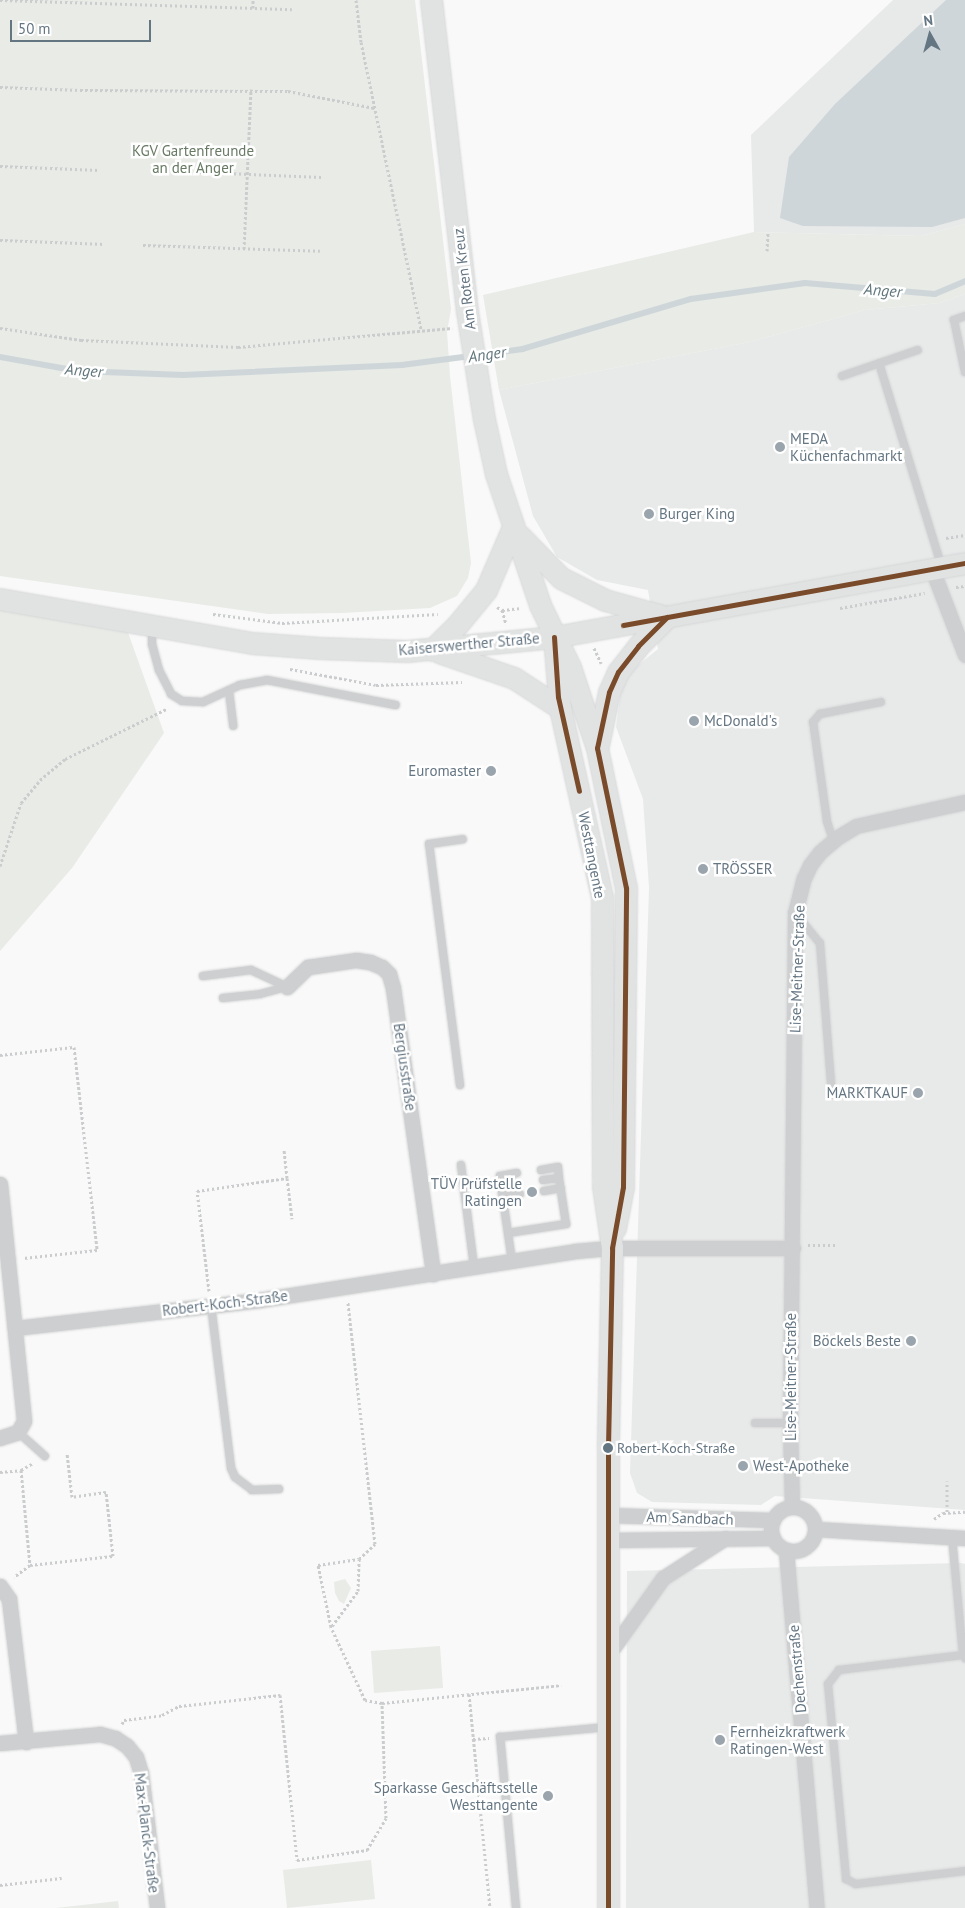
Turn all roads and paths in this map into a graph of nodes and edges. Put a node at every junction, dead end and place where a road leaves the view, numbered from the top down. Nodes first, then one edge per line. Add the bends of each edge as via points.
1 (0, 0) edge
2 (253, 0) edge
3 (356, 0) edge
4 (431, 0) edge
5 (253, 8) junction
6 (292, 9) dead end
7 (0, 87) edge
8 (251, 89) junction
9 (374, 108) junction
10 (0, 166) edge
11 (99, 170) dead end
12 (174, 171) dead end
13 (247, 175) junction
14 (322, 177) dead end
15 (768, 233) dead end
16 (0, 240) edge
17 (105, 244) dead end
18 (143, 245) dead end
19 (244, 249) junction
20 (320, 251) dead end
21 (767, 251) dead end
22 (965, 316) edge
23 (470, 327) junction
24 (0, 328) edge
25 (421, 329) junction
26 (918, 350) dead end
27 (879, 364) junction
28 (965, 372) edge
29 (842, 376) dead end
30 (513, 527) junction
31 (965, 535) edge
32 (933, 540) junction
33 (965, 563) edge
34 (937, 568) junction
35 (481, 598) junction
36 (0, 599) edge
37 (502, 610) dead end
38 (206, 613) dead end
39 (444, 613) dead end
40 (667, 617) junction
41 (152, 626) junction
42 (554, 637) junction
43 (432, 650) junction
44 (965, 655) edge
45 (228, 691) junction
46 (182, 701) junction
47 (881, 702) dead end
48 (396, 705) dead end
49 (560, 708) junction
50 (233, 726) dead end
51 (597, 748) junction
52 (965, 802) edge
53 (463, 839) dead end
54 (833, 840) junction
55 (0, 866) edge
56 (796, 913) junction
57 (203, 976) dead end
58 (287, 987) junction
59 (223, 998) dead end
60 (0, 1055) edge
61 (460, 1085) dead end
62 (832, 1095) dead end
63 (284, 1150) dead end
64 (461, 1165) dead end
65 (541, 1170) dead end
66 (517, 1173) dead end
67 (287, 1178) junction
68 (559, 1178) junction
69 (543, 1180) dead end
70 (0, 1184) edge
71 (518, 1184) dead end
72 (501, 1186) junction
73 (561, 1188) junction
74 (544, 1190) dead end
75 (520, 1194) dead end
76 (503, 1197) junction
77 (292, 1219) dead end
78 (508, 1233) junction
79 (836, 1245) dead end
80 (793, 1247) junction
81 (612, 1248) junction
82 (7, 1260) junction
83 (512, 1261) junction
84 (474, 1267) junction
85 (433, 1274) junction
86 (5, 1280) edge
87 (346, 1288) junction
88 (211, 1305) junction
89 (15, 1328) junction
90 (790, 1423) junction
91 (755, 1424) dead end
92 (18, 1432) junction
93 (0, 1438) edge
94 (67, 1453) dead end
95 (45, 1456) dead end
96 (0, 1472) edge
97 (947, 1481) dead end
98 (278, 1489) dead end
99 (792, 1507) junction
100 (947, 1512) dead end
101 (607, 1515) junction
102 (773, 1520) junction
103 (816, 1529) junction
104 (725, 1538) junction
105 (773, 1538) junction
106 (958, 1538) edge
107 (608, 1540) junction
108 (786, 1550) junction
109 (359, 1559) junction
110 (30, 1565) junction
111 (1, 1586) edge
112 (331, 1627) junction
113 (608, 1655) junction
114 (964, 1657) edge
115 (561, 1685) dead end
116 (469, 1694) junction
117 (382, 1703) junction
118 (608, 1727) junction
119 (116, 1738) junction
120 (26, 1742) junction
121 (0, 1743) edge
122 (965, 1871) edge
123 (62, 1878) dead end
124 (0, 1885) edge
125 (157, 1908) edge
126 (490, 1908) edge
127 (516, 1908) edge
128 (608, 1908) edge
129 (817, 1908) edge

1 - 5 path
2 - 5 path
3 - 9 path
4 - 23 street, Am Roten Kreuz
5 - 6 path
7 - 8 path
8 - 9 path via 288,91
8 - 13 path
9 - 25 path
10 - 11 path
12 - 13 path
13 - 14 path
13 - 19 path
15 - 21 path
16 - 17 path
18 - 19 path
19 - 20 path
22 - 28 lane via 954,320
23 - 25 path
23 - 30 street, Am Roten Kreuz via 496,474
24 - 25 path via 81,340 238,347
26 - 27 lane
27 - 29 lane
27 - 32 lane
30 - 35 street via 500,562
30 - 40 street via 561,578 605,600
30 - 42 street, Am Roten Kreuz
31 - 32 path
32 - 34 lane
33 - 34 street, Kaiserswerther Straße
34 - 40 street, Kaiserswerther Straße
34 - 44 street
35 - 37 path
35 - 43 street
36 - 41 street, Kaiserswerther Straße
38 - 39 path via 267,622 301,623
40 - 42 street, Kaiserswerther Straße
40 - 51 street via 618,672 609,692
41 - 43 street, Kaiserswerther Straße via 252,642 320,648
41 - 46 lane via 152,644 159,670 171,694
42 - 43 street, Kaiserswerther Straße
42 - 49 street, Westtangente
42 - 51 street, Westtangente via 573,674
43 - 49 street via 514,678
45 - 46 lane via 203,702
45 - 48 lane via 240,685 267,680
45 - 50 lane
46 - 55 path via 65,759 40,780 22,803
47 - 54 lane via 820,714 813,722 827,821
49 - 81 street, Westtangente via 602,897 603,1186
51 - 81 street, Westtangente via 626,888 623,1187
52 - 54 street, Lise-Meitner-Straße via 856,826
53 - 61 lane via 429,844
54 - 56 street, Lise-Meitner-Straße via 810,865
56 - 62 lane via 820,943
56 - 80 street, Lise-Meitner-Straße
57 - 58 lane via 251,970
58 - 59 lane
58 - 85 street, Bergiusstraße via 308,967 356,960 382,966 390,974
60 - 82 path via 74,1046 97,1250
63 - 67 path
64 - 84 lane
65 - 68 lane via 558,1167
66 - 72 lane via 500,1176
67 - 77 path
67 - 88 path via 197,1191
68 - 69 lane
68 - 73 lane
70 - 82 street
71 - 72 lane
72 - 76 lane
73 - 74 lane
73 - 78 lane via 566,1224
75 - 76 lane
76 - 78 lane
78 - 83 lane
79 - 80 path
80 - 81 street
80 - 90 street, Lise-Meitner-Straße
81 - 83 street, Robert-Koch-Straße
81 - 101 street, Westtangente
82 - 86 street
83 - 84 street, Robert-Koch-Straße
84 - 85 street, Robert-Koch-Straße
85 - 87 street, Robert-Koch-Straße
86 - 89 street
87 - 88 street, Robert-Koch-Straße
87 - 109 path via 375,1544
88 - 89 street, Robert-Koch-Straße
88 - 98 lane via 231,1468 235,1477 252,1490
89 - 92 street via 24,1421
90 - 91 lane
90 - 99 street, Lise-Meitner-Straße
92 - 93 street
92 - 95 lane
94 - 110 path via 72,1496 106,1492 113,1556
96 - 110 path via 21,1470
97 - 100 path
99 - 102 street via 778,1513
99 - 103 street via 809,1513
101 - 102 street, Am Sandbach
101 - 107 street, Westtangente
102 - 105 street
103 - 106 street
103 - 108 street via 809,1545 794,1551
104 - 105 street, Am Sandbach
104 - 107 street, Am Sandbach
104 - 113 street, Am Sandbach via 663,1578
105 - 108 street
106 - 114 lane
107 - 113 street, Westtangente
108 - 129 street, Dechenstraße
109 - 112 path via 358,1591
109 - 112 path via 318,1565
110 - 111 path
111 - 120 street via 9,1599
112 - 117 path via 364,1700
113 - 118 street, Westtangente
114 - 122 lane via 839,1670 828,1684 846,1878 856,1884
115 - 116 path
116 - 117 path
116 - 126 path
117 - 119 path via 386,1818 367,1850 297,1860 280,1695 179,1706 162,1715 124,1720
118 - 127 lane via 500,1737
118 - 128 street, Westtangente
119 - 120 street via 100,1734
119 - 125 street, Max-Planck-Straße via 136,1757 141,1773
120 - 121 street
123 - 124 path

